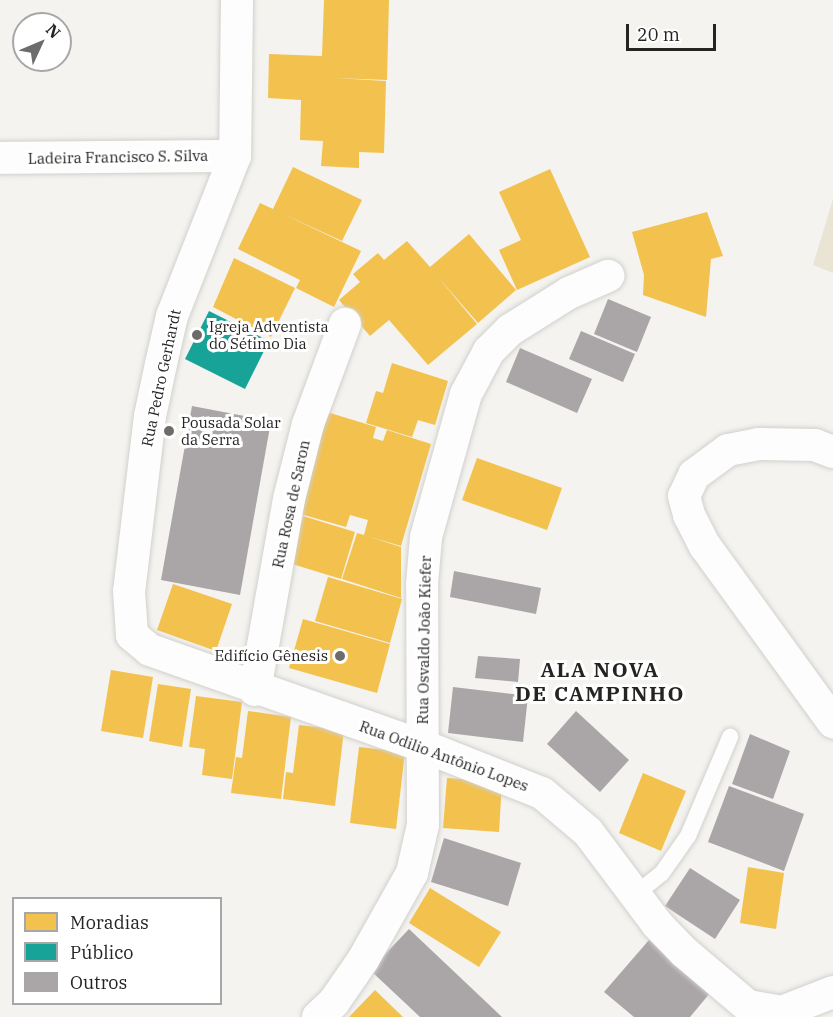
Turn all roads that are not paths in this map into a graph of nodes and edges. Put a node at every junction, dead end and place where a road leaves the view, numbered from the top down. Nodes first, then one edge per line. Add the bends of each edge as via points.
1 (237, 0) edge
2 (235, 156) junction
3 (0, 158) edge
4 (608, 276) dead end
5 (345, 324) dead end
6 (833, 452) edge
7 (150, 650) joint
8 (255, 690) junction
9 (833, 722) edge
10 (730, 737) dead end
11 (423, 746) junction
12 (636, 894) junction
13 (833, 992) edge
14 (318, 1017) edge

1 - 2 street, Rua Pedro Gerhardt
2 - 3 street, Ladeira Francisco S. Silva
2 - 7 street, Rua Pedro Gerhardt via 171,316 150,416 129,591 132,634
4 - 11 street, Rua Osvaldo João Kiefer via 569,293 510,330 489,351 466,394 426,537 422,584
5 - 8 street, Rua Rosa de Saron via 308,424 289,500
6 - 9 street via 815,445 759,444 728,450 694,475 684,496 705,546
7 - 8 street, Rua Odilio Antônio Lopes
8 - 11 street, Rua Odilio Antônio Lopes
10 - 12 lane via 688,836 662,873
11 - 12 street, Rua Odilio Antônio Lopes via 542,793 588,832
11 - 14 street, Rua Osvaldo João Kiefer via 423,825 412,873 363,960
12 - 13 street, Rua Odilio Antônio Lopes via 684,952 748,1006 782,1012

